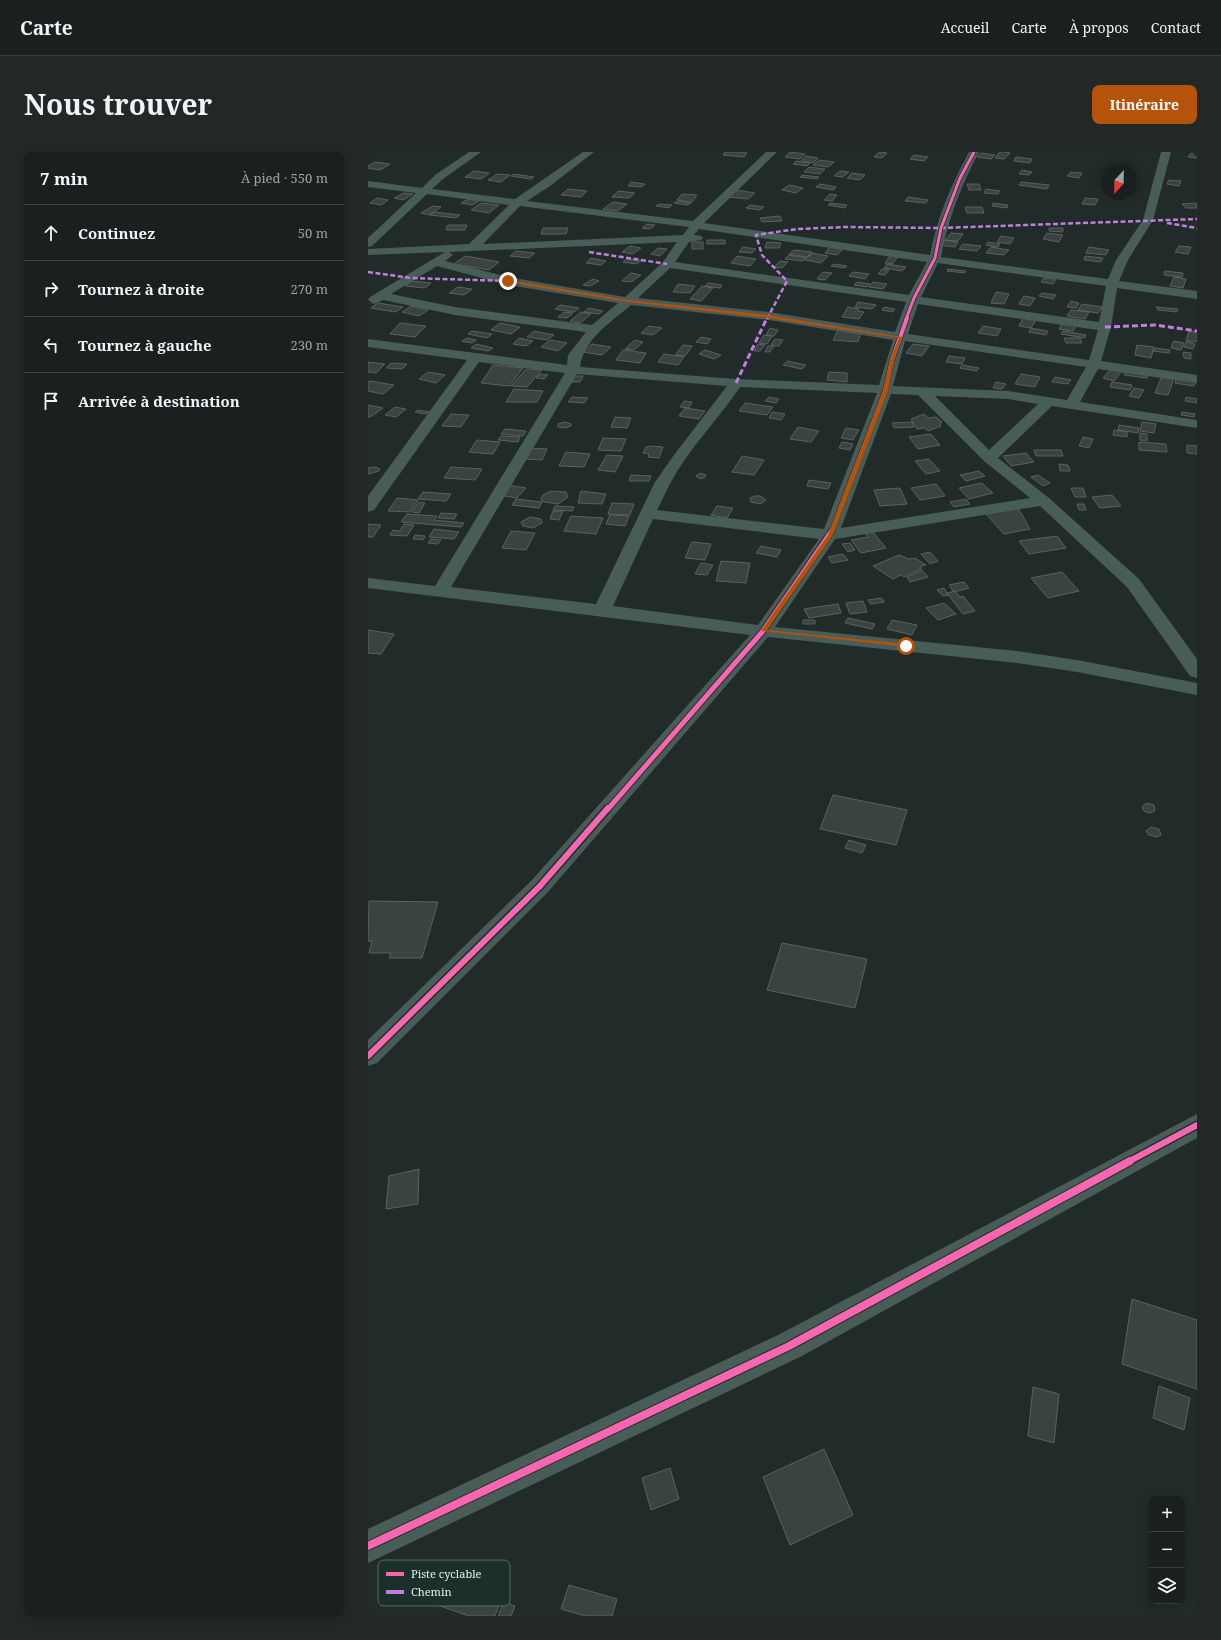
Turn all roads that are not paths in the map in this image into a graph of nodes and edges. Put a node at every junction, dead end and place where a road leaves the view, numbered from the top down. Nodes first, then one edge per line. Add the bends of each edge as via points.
1 (476, 152) edge
2 (589, 152) edge
3 (772, 152) edge
4 (974, 152) edge
5 (1166, 152) edge
6 (368, 184) edge
7 (424, 191) junction
8 (518, 202) junction
9 (696, 225) junction
10 (756, 235) junction
11 (684, 239) junction
12 (368, 244) edge
13 (472, 248) junction
14 (456, 249) junction
15 (368, 252) edge
16 (935, 258) junction
17 (435, 262) junction
18 (667, 264) junction
19 (1112, 284) junction
20 (1197, 295) edge
21 (381, 296) junction
22 (914, 298) junction
23 (628, 301) junction
24 (368, 304) edge
25 (1105, 326) junction
26 (595, 330) junction
27 (901, 337) junction
28 (368, 343) edge
29 (476, 357) junction
30 (1094, 364) junction
31 (573, 370) junction
32 (1197, 379) edge
33 (736, 383) junction
34 (886, 391) junction
35 (922, 391) junction
36 (1049, 401) junction
37 (1072, 404) junction
38 (1197, 424) edge
39 (989, 458) junction
40 (1043, 501) junction
41 (368, 507) edge
42 (648, 514) junction
43 (830, 535) junction
44 (368, 583) edge
45 (440, 592) junction
46 (602, 610) junction
47 (763, 631) junction
48 (1197, 672) edge
49 (1197, 689) edge
50 (368, 1056) edge
51 (1197, 1125) edge
52 (368, 1546) edge

1 - 7 street via 451,168
2 - 8 street
3 - 9 street
4 - 16 street via 960,178 941,228
5 - 19 street via 1148,220 1122,260
6 - 7 street
7 - 8 street
7 - 12 street
8 - 9 street
8 - 13 street
9 - 10 street
9 - 11 street
10 - 11 street
10 - 16 street
11 - 13 street
11 - 18 street
13 - 14 street
14 - 15 street
14 - 17 street
16 - 19 street
16 - 22 street
17 - 21 street
17 - 23 street via 508,281
18 - 22 street
18 - 23 street
19 - 20 street
19 - 25 street
21 - 24 street
21 - 26 street via 438,308
22 - 25 street
22 - 27 street
23 - 26 street
23 - 27 street via 768,316
25 - 30 street
26 - 31 street via 576,355
27 - 30 street
27 - 34 street via 892,360
28 - 29 street
29 - 31 street
29 - 41 street
30 - 32 street
30 - 37 street
31 - 33 street
31 - 45 street
33 - 34 street
33 - 42 street via 663,482
34 - 35 street
34 - 43 street
35 - 36 street via 1008,395
35 - 39 street
36 - 37 street
36 - 39 street
37 - 38 street
39 - 40 street
40 - 43 street
40 - 48 street via 1133,583
42 - 43 street
42 - 46 street
43 - 47 street
44 - 45 street
45 - 46 street
46 - 47 street
47 - 49 street via 1017,657
47 - 50 street via 540,886
51 - 52 street via 789,1346

